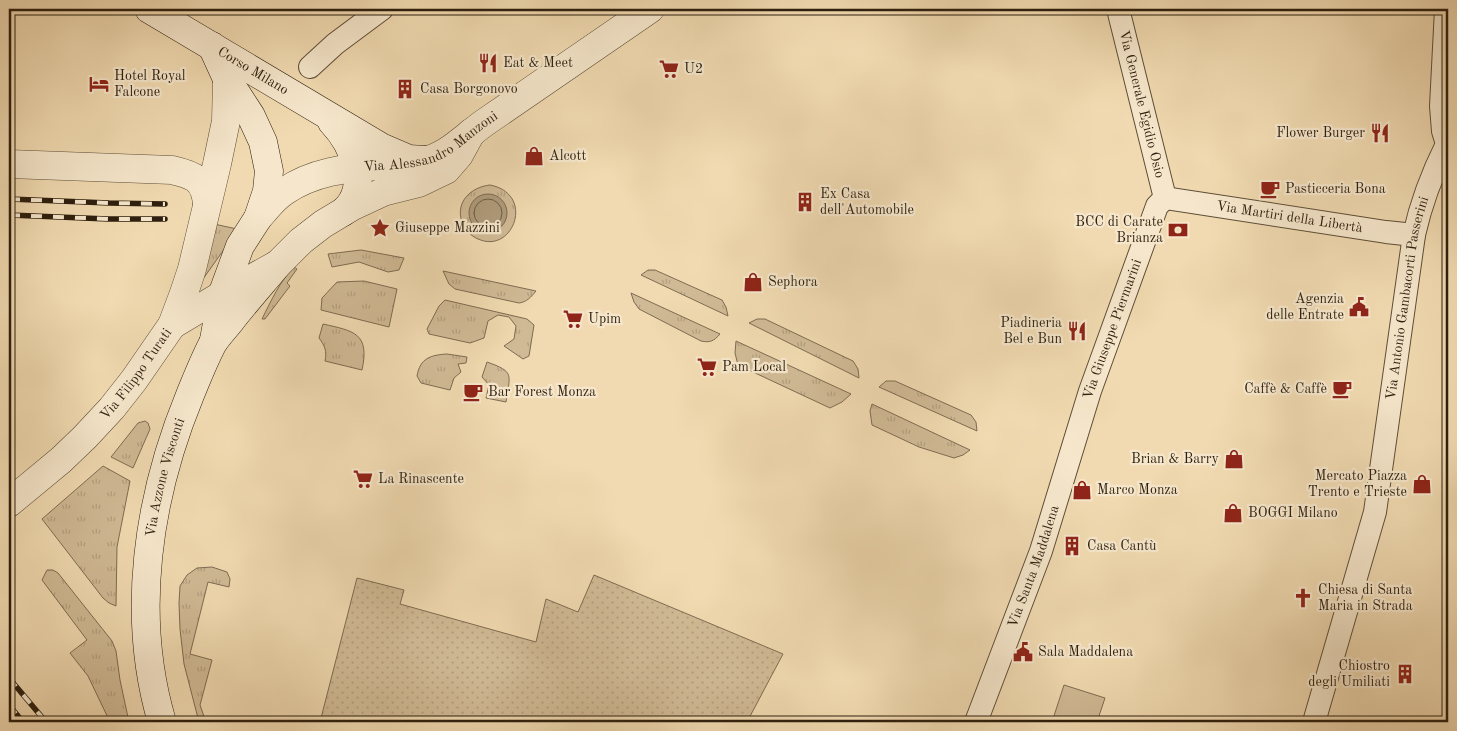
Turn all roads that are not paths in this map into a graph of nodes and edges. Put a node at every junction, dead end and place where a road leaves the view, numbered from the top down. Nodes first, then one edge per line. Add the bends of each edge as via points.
1 (149, 9) edge
2 (382, 9) edge
3 (650, 9) edge
4 (1118, 9) edge
5 (1446, 9) edge
6 (212, 46) junction
7 (310, 68) dead end
8 (227, 79) junction
9 (294, 96) junction
10 (471, 133) junction
11 (1447, 145) edge
12 (425, 160) junction
13 (9, 164) edge
14 (356, 168) junction
15 (1165, 198) junction
16 (207, 204) junction
17 (343, 212) junction
18 (258, 218) junction
19 (1414, 235) junction
20 (240, 246) junction
21 (278, 264) junction
22 (222, 294) junction
23 (172, 325) junction
24 (214, 341) junction
25 (1068, 464) joint
26 (14, 500) edge
27 (162, 722) edge
28 (976, 722) edge
29 (1314, 722) edge

1 - 6 street, Corso Milano
2 - 7 street via 335,44
3 - 10 street, Via Alessandro Manzoni
4 - 15 street, Via Generale Egidio Osio
5 - 11 street, Via Antonio Gambacorti Passerini via 1441,106
6 - 8 street, Corso Milano
6 - 9 street, Corso Milano
8 - 16 street via 226,121
8 - 18 street, Corso Milano via 263,142 268,171 267,190
9 - 12 street via 381,148 409,159
9 - 14 street via 326,117 340,131 354,156
10 - 12 street, Via Alessandro Manzoni via 444,153
10 - 17 street via 446,170 420,183 373,196
11 - 19 street, Via Antonio Gambacorti Passerini via 1432,175
12 - 14 street, Via Alessandro Manzoni
13 - 16 street via 172,170 192,176 200,183
14 - 17 street via 355,196
14 - 18 street, Via Alessandro Manzoni via 331,171 299,183 271,203
15 - 19 street, Via Martiri della Libertà
15 - 25 street, Via Giuseppe Piermarini via 1157,206 1090,392
16 - 23 street via 189,277
17 - 21 street via 301,241
18 - 20 street
19 - 29 street, Via Antonio Gambacorti Passerini via 1376,512
20 - 22 street
20 - 23 street
21 - 22 street, Via Filippo Turati
21 - 24 street, Via Azzone Visconti
22 - 23 street, Via Filippo Turati
22 - 24 street
23 - 26 street, Via Filippo Turati via 112,408 61,460
24 - 27 street, Via Azzone Visconti via 176,429 157,496 152,528 146,586 146,635
25 - 28 street, Via Santa Maddalena via 1041,551

